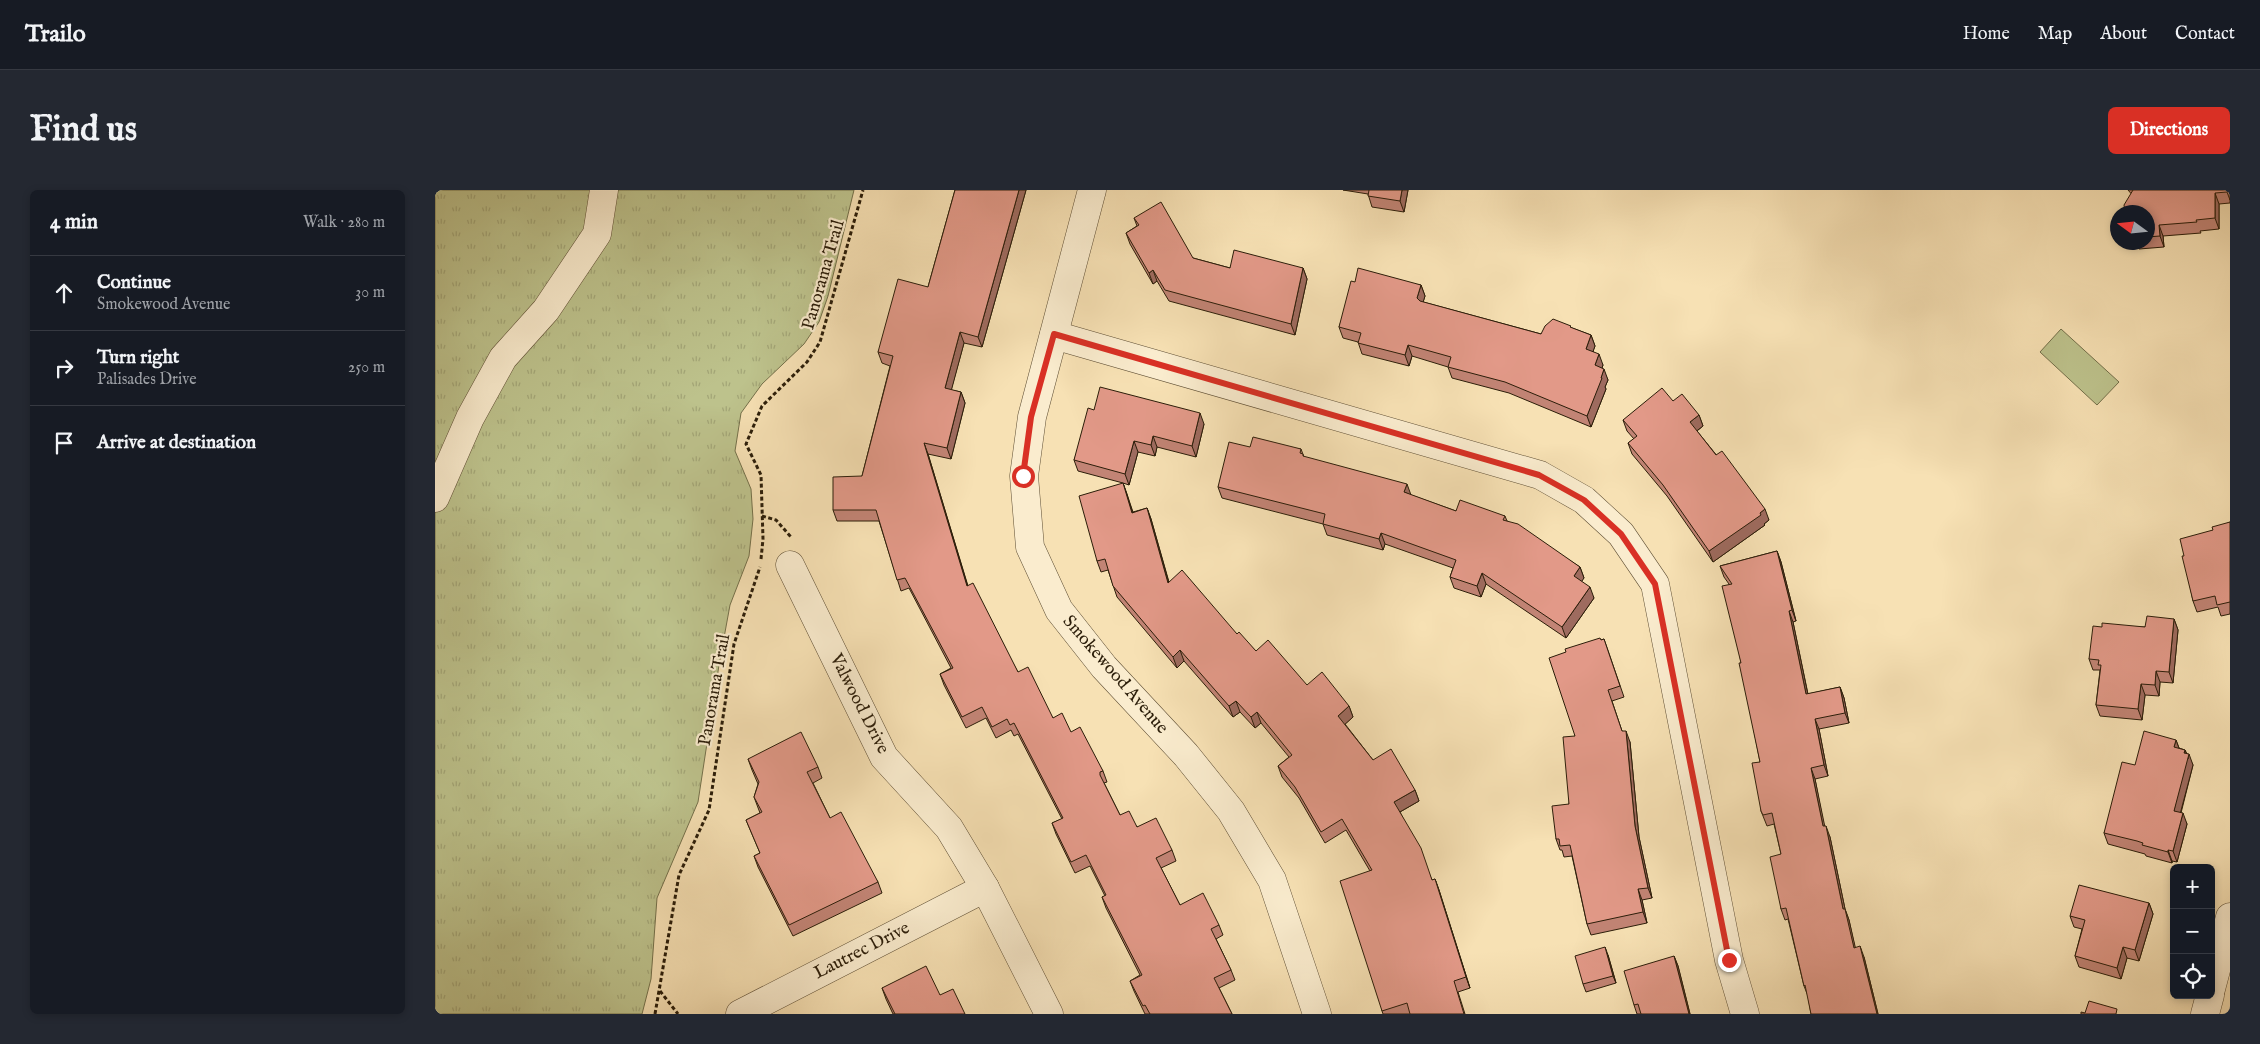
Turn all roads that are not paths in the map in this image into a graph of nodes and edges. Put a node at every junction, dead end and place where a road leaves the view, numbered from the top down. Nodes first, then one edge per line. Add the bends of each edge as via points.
1 (604, 190) edge
2 (1092, 190) edge
3 (1054, 334) junction
4 (435, 498) edge
5 (790, 564) dead end
6 (985, 888) junction
7 (2230, 917) edge
8 (2215, 974) edge
9 (2209, 999) edge
10 (740, 1014) edge
11 (1049, 1014) edge
12 (1317, 1014) edge
13 (1745, 1014) edge
14 (2205, 1014) edge

1 - 4 street via 597,234 545,310 503,358 470,418
2 - 3 street, Smokewood Avenue
3 - 12 street, Smokewood Avenue via 1031,417 1023,476 1030,547 1059,610 1231,811 1272,880
3 - 13 street via 1539,475 1584,500 1621,534 1655,584 1729,960
5 - 6 street, Valwood Drive via 884,758 949,828
6 - 10 street, Lautrec Drive
6 - 11 street, Valwood Drive
7 - 8 street
9 - 14 street

